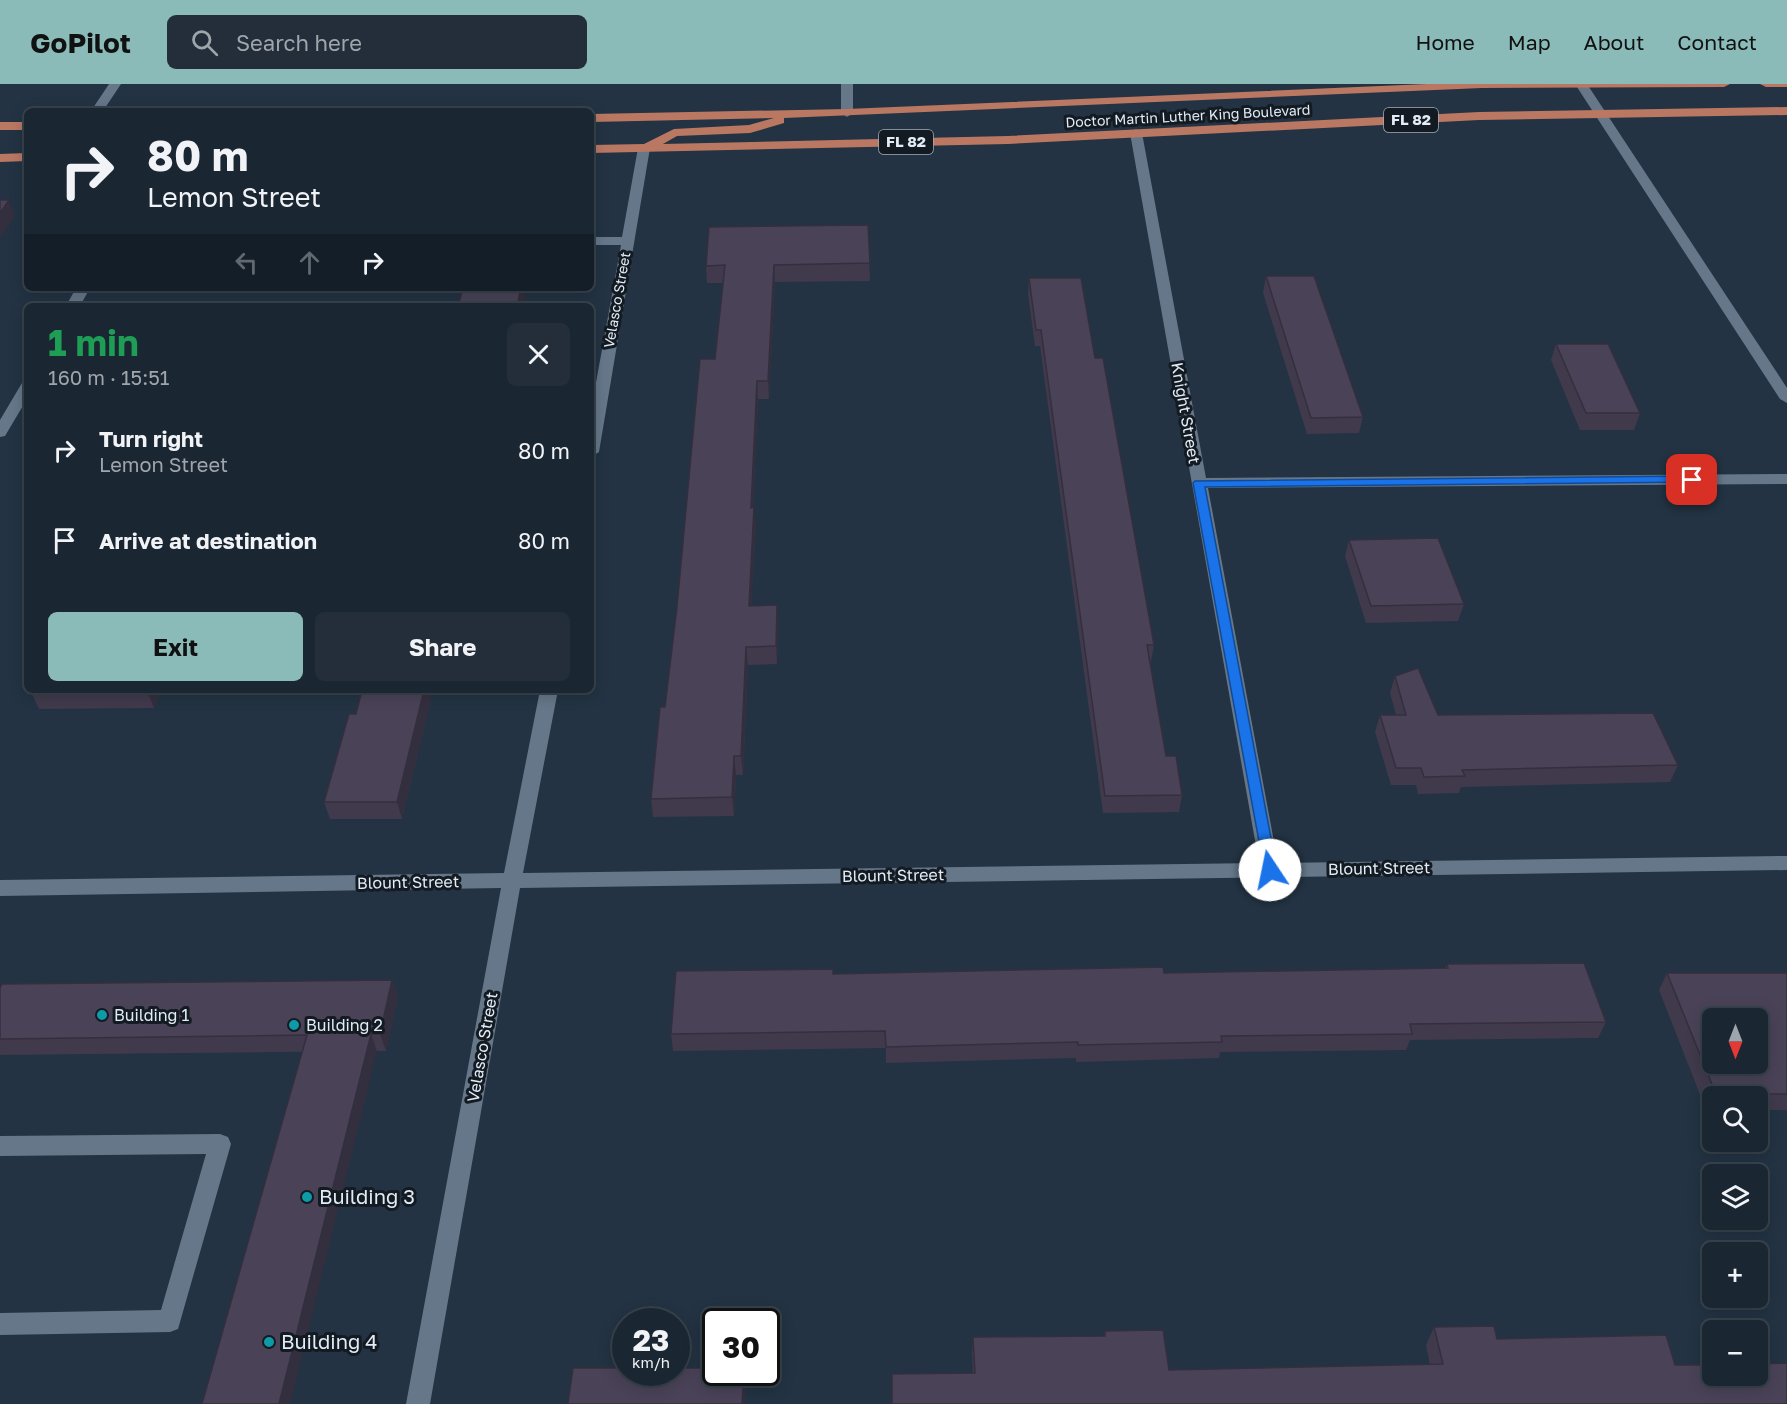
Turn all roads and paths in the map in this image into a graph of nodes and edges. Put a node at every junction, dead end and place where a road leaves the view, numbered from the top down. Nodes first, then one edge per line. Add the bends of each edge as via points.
1 (114, 84) edge
2 (847, 84) edge
3 (1582, 84) edge
4 (1724, 84) edge
5 (1766, 84) edge
6 (1787, 84) edge
7 (99, 108) edge
8 (1787, 111) edge
9 (805, 113) junction
10 (847, 113) junction
11 (1601, 114) junction
12 (594, 118) edge
13 (0, 126) edge
14 (24, 126) edge
15 (1136, 133) junction
16 (644, 148) junction
17 (594, 149) edge
18 (24, 157) edge
19 (0, 158) edge
20 (594, 241) edge
21 (628, 241) junction
22 (24, 391) edge
23 (1787, 399) edge
24 (0, 433) edge
25 (594, 435) edge
26 (1787, 479) edge
27 (1199, 483) junction
28 (548, 693) edge
29 (1787, 863) edge
30 (1270, 870) junction
31 (512, 880) junction
32 (0, 888) edge
33 (0, 1146) edge
34 (0, 1324) edge
35 (418, 1404) edge

1 - 7 street
2 - 10 street
3 - 4 main road, Doctor Martin Luther King Boulevard / FL 82
3 - 10 main road, Doctor Martin Luther King Boulevard / FL 82
3 - 11 street
5 - 6 main road
8 - 11 main road, Doctor Martin Luther King Boulevard / FL 82
9 - 10 main road, Doctor Martin Luther King Boulevard / FL 82
9 - 12 main road, Doctor Martin Luther King Boulevard / FL 82
9 - 16 main road via 750,129 674,133
11 - 15 main road, Doctor Martin Luther King Boulevard / FL 82
11 - 23 street
13 - 14 main road
15 - 16 main road, Doctor Martin Luther King Boulevard / FL 82 via 1008,140
15 - 27 street, Knight Street
16 - 17 main road, Doctor Martin Luther King Boulevard / FL 82
16 - 21 street, Velasco Street
18 - 19 main road
20 - 21 street
21 - 25 street, Velasco Street
22 - 24 street
26 - 27 street
27 - 30 street, Knight Street
28 - 31 street, Velasco Street
29 - 30 street, Blount Street
30 - 31 street, Blount Street
31 - 32 street, Blount Street
31 - 35 street, Velasco Street
33 - 34 street via 220,1144 170,1321

